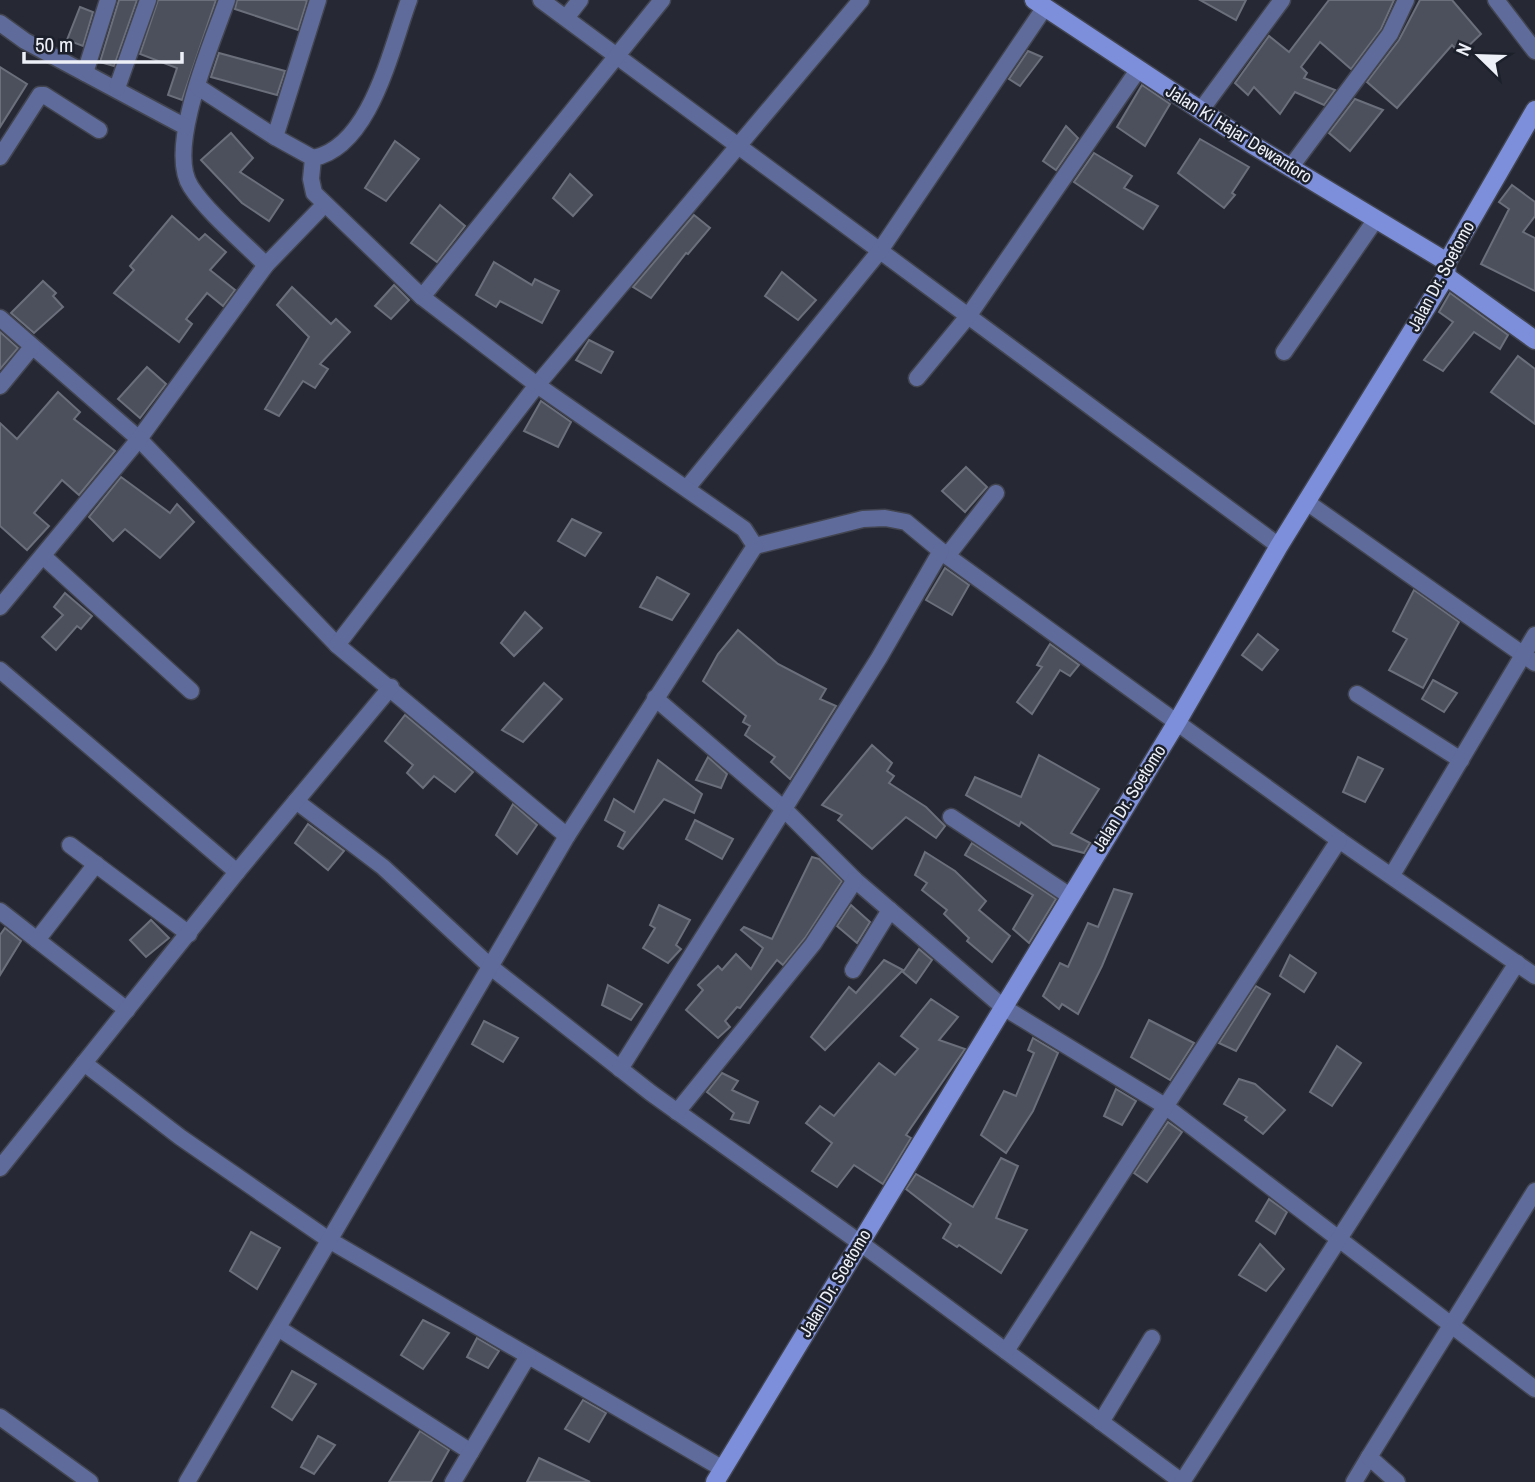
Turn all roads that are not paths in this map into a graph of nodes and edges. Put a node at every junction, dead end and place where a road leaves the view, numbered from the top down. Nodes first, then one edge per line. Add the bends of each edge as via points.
1 (108, 0) edge
2 (148, 0) edge
3 (227, 0) edge
4 (318, 0) edge
5 (408, 0) edge
6 (541, 0) edge
7 (580, 0) edge
8 (662, 0) edge
9 (861, 0) edge
10 (1282, 0) edge
11 (1406, 0) edge
12 (1496, 0) edge
13 (1040, 3) edge
14 (566, 18) junction
15 (0, 23) edge
16 (1535, 51) edge
17 (617, 54) junction
18 (1138, 70) junction
19 (85, 73) junction
20 (198, 87) junction
21 (117, 89) junction
22 (1201, 110) junction
23 (1535, 110) edge
24 (184, 126) junction
25 (99, 130) dead end
26 (275, 137) junction
27 (739, 145) junction
28 (0, 158) edge
29 (313, 158) junction
30 (1290, 168) junction
31 (325, 204) junction
32 (1376, 219) junction
33 (879, 252) junction
34 (266, 265) junction
35 (1446, 269) junction
36 (422, 297) junction
37 (969, 315) junction
38 (0, 318) edge
39 (1535, 340) edge
40 (32, 347) junction
41 (1283, 352) dead end
42 (917, 379) dead end
43 (537, 384) junction
44 (0, 386) edge
45 (139, 439) junction
46 (687, 488) junction
47 (996, 493) dead end
48 (1308, 503) junction
49 (755, 546) junction
50 (1279, 546) junction
51 (944, 553) junction
52 (43, 556) junction
53 (0, 607) edge
54 (1535, 635) edge
55 (337, 645) junction
56 (1529, 659) edge
57 (0, 670) edge
58 (391, 687) junction
59 (191, 691) dead end
60 (1357, 694) dead end
61 (655, 698) junction
62 (1177, 722) junction
63 (1461, 760) junction
64 (296, 801) junction
65 (784, 809) junction
66 (951, 817) dead end
67 (568, 836) junction
68 (1339, 840) junction
69 (70, 845) dead end
70 (96, 864) junction
71 (237, 872) junction
72 (1392, 875) junction
73 (855, 880) junction
74 (1070, 896) junction
75 (890, 910) junction
76 (0, 911) edge
77 (189, 934) junction
78 (37, 940) junction
79 (1517, 963) junction
80 (492, 968) junction
81 (853, 970) dead end
82 (1535, 976) edge
83 (1003, 1007) junction
84 (127, 1010) junction
85 (84, 1063) junction
86 (620, 1069) junction
87 (1165, 1106) junction
88 (677, 1112) junction
89 (0, 1168) edge
90 (1535, 1191) edge
91 (329, 1240) junction
92 (1340, 1240) junction
93 (859, 1242) junction
94 (1450, 1326) junction
95 (278, 1328) junction
96 (1152, 1338) dead end
97 (1006, 1351) junction
98 (528, 1356) junction
99 (1535, 1389) edge
100 (0, 1417) edge
101 (1101, 1422) junction
102 (471, 1452) junction
103 (1369, 1457) junction
104 (720, 1478) edge
105 (90, 1482) edge
106 (187, 1482) edge
107 (453, 1482) edge
108 (1182, 1482) edge
109 (1354, 1482) edge
110 (1398, 1482) edge

1 - 19 street
2 - 21 street
3 - 20 street
4 - 26 street
5 - 29 street via 385,69 359,122 334,150
6 - 14 street
7 - 14 street
8 - 17 street
9 - 27 street
10 - 22 street
11 - 30 street via 1390,33
12 - 16 street
13 - 18 street, Jalan Ki Hajar Dewantoro
13 - 33 street
14 - 17 street
15 - 19 street
17 - 27 street
17 - 36 street
18 - 22 street, Jalan Ki Hajar Dewantoro
18 - 37 street
19 - 21 street
20 - 24 street
20 - 26 street
21 - 24 street
22 - 30 street, Jalan Ki Hajar Dewantoro
23 - 35 street, Jalan Dr. Soetomo
24 - 34 street via 190,186
25 - 28 street via 40,95
26 - 29 street
27 - 33 street
27 - 43 street
29 - 31 street via 314,193
30 - 32 street, Jalan Ki Hajar Dewantoro
31 - 34 street
31 - 36 street
32 - 35 street, Jalan Ki Hajar Dewantoro
32 - 41 street
33 - 37 street
33 - 46 street
34 - 45 street
35 - 39 street, Jalan Ki Hajar Dewantoro
35 - 48 street, Jalan Dr. Soetomo
36 - 43 street
37 - 42 street
37 - 50 street
38 - 40 street
40 - 44 street
40 - 45 street
43 - 46 street
43 - 55 street
45 - 52 street
45 - 55 street
46 - 49 street via 744,529
47 - 51 street
48 - 50 street, Jalan Dr. Soetomo
48 - 56 street
49 - 51 street via 863,519 885,518 906,522
49 - 61 street
50 - 62 street, Jalan Dr. Soetomo
51 - 62 street
51 - 65 street
52 - 53 street
52 - 59 street
54 - 56 street
55 - 58 street
56 - 63 street
57 - 71 street
58 - 64 street
58 - 67 street
60 - 63 street
61 - 65 street
61 - 67 street
62 - 68 street
62 - 74 street, Jalan Dr. Soetomo
63 - 72 street
64 - 71 street
64 - 80 street via 383,867
65 - 73 street
65 - 86 street
66 - 74 street
67 - 80 street
68 - 72 street
68 - 87 street
69 - 70 street
70 - 77 street
70 - 78 street
71 - 77 street
72 - 79 street
73 - 75 street
73 - 88 street via 813,944
74 - 83 street, Jalan Dr. Soetomo
75 - 81 street
75 - 83 street
76 - 78 street
77 - 84 street
78 - 84 street
79 - 82 street
79 - 92 street
80 - 86 street
80 - 91 street
83 - 87 street
83 - 93 street, Jalan Dr. Soetomo
84 - 85 street
85 - 89 street
85 - 91 street via 180,1137
86 - 88 street
87 - 92 street
87 - 97 street
88 - 93 street
90 - 94 street
91 - 95 street
91 - 98 street
92 - 94 street
92 - 108 street
93 - 97 street
93 - 104 street, Jalan Dr. Soetomo
94 - 99 street
94 - 103 street
95 - 102 street
95 - 106 street
96 - 101 street
97 - 101 street
98 - 102 street
98 - 104 street
100 - 105 street
101 - 108 street
102 - 107 street
103 - 109 street
103 - 110 street

